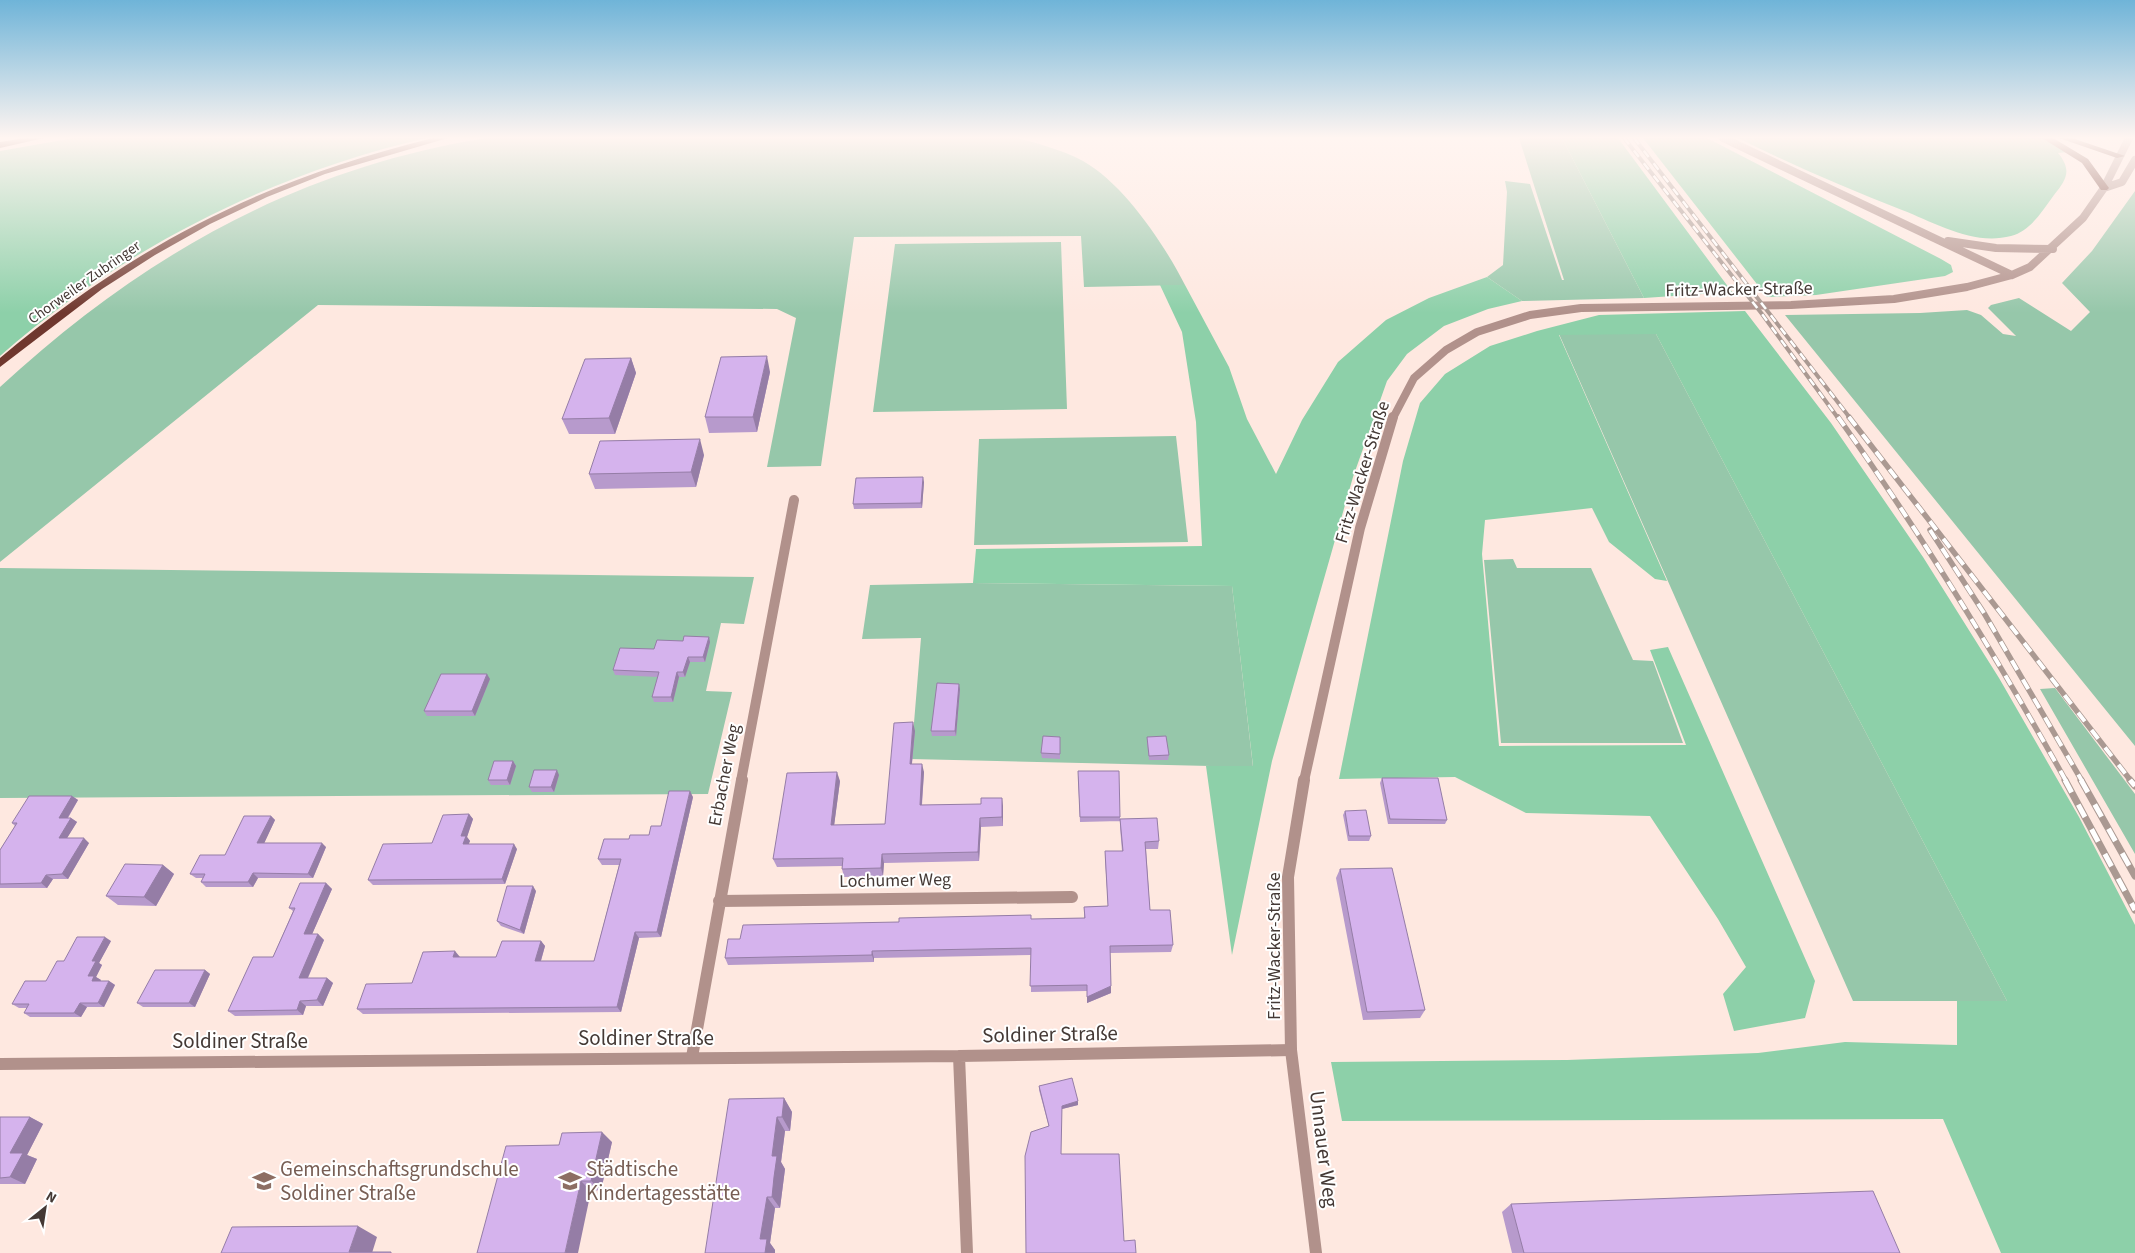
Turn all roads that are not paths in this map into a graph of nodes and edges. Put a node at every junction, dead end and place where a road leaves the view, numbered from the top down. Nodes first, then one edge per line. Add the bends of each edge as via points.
1 (262, 196) edge
2 (1846, 196) edge
3 (2098, 196) edge
4 (1933, 238) junction
5 (2053, 249) junction
6 (2012, 275) junction
7 (0, 364) edge
8 (794, 500) dead end
9 (1072, 897) dead end
10 (719, 901) junction
11 (1291, 1050) junction
12 (959, 1056) junction
13 (692, 1057) junction
14 (0, 1064) edge
15 (967, 1253) edge
16 (1316, 1253) edge

1 - 7 highway, Chorweiler Zubringer via 210,220 109,279
2 - 4 street
3 - 5 street, Fritz-Wacker-Straße via 2083,218
4 - 5 street via 1996,248
4 - 6 street
5 - 6 street, Fritz-Wacker-Straße via 2030,267
6 - 11 street, Fritz-Wacker-Straße via 1967,287 1894,299 1791,305 1581,308 1530,314 1477,332 1446,350 1414,378 1395,410 1360,528 1306,769 1288,877
8 - 10 street, Erbacher Weg
9 - 10 street, Lochumer Weg
10 - 13 street, Erbacher Weg
11 - 12 street, Soldiner Straße
11 - 16 street, Unnauer Weg
12 - 13 street, Soldiner Straße
12 - 15 street
13 - 14 street, Soldiner Straße

